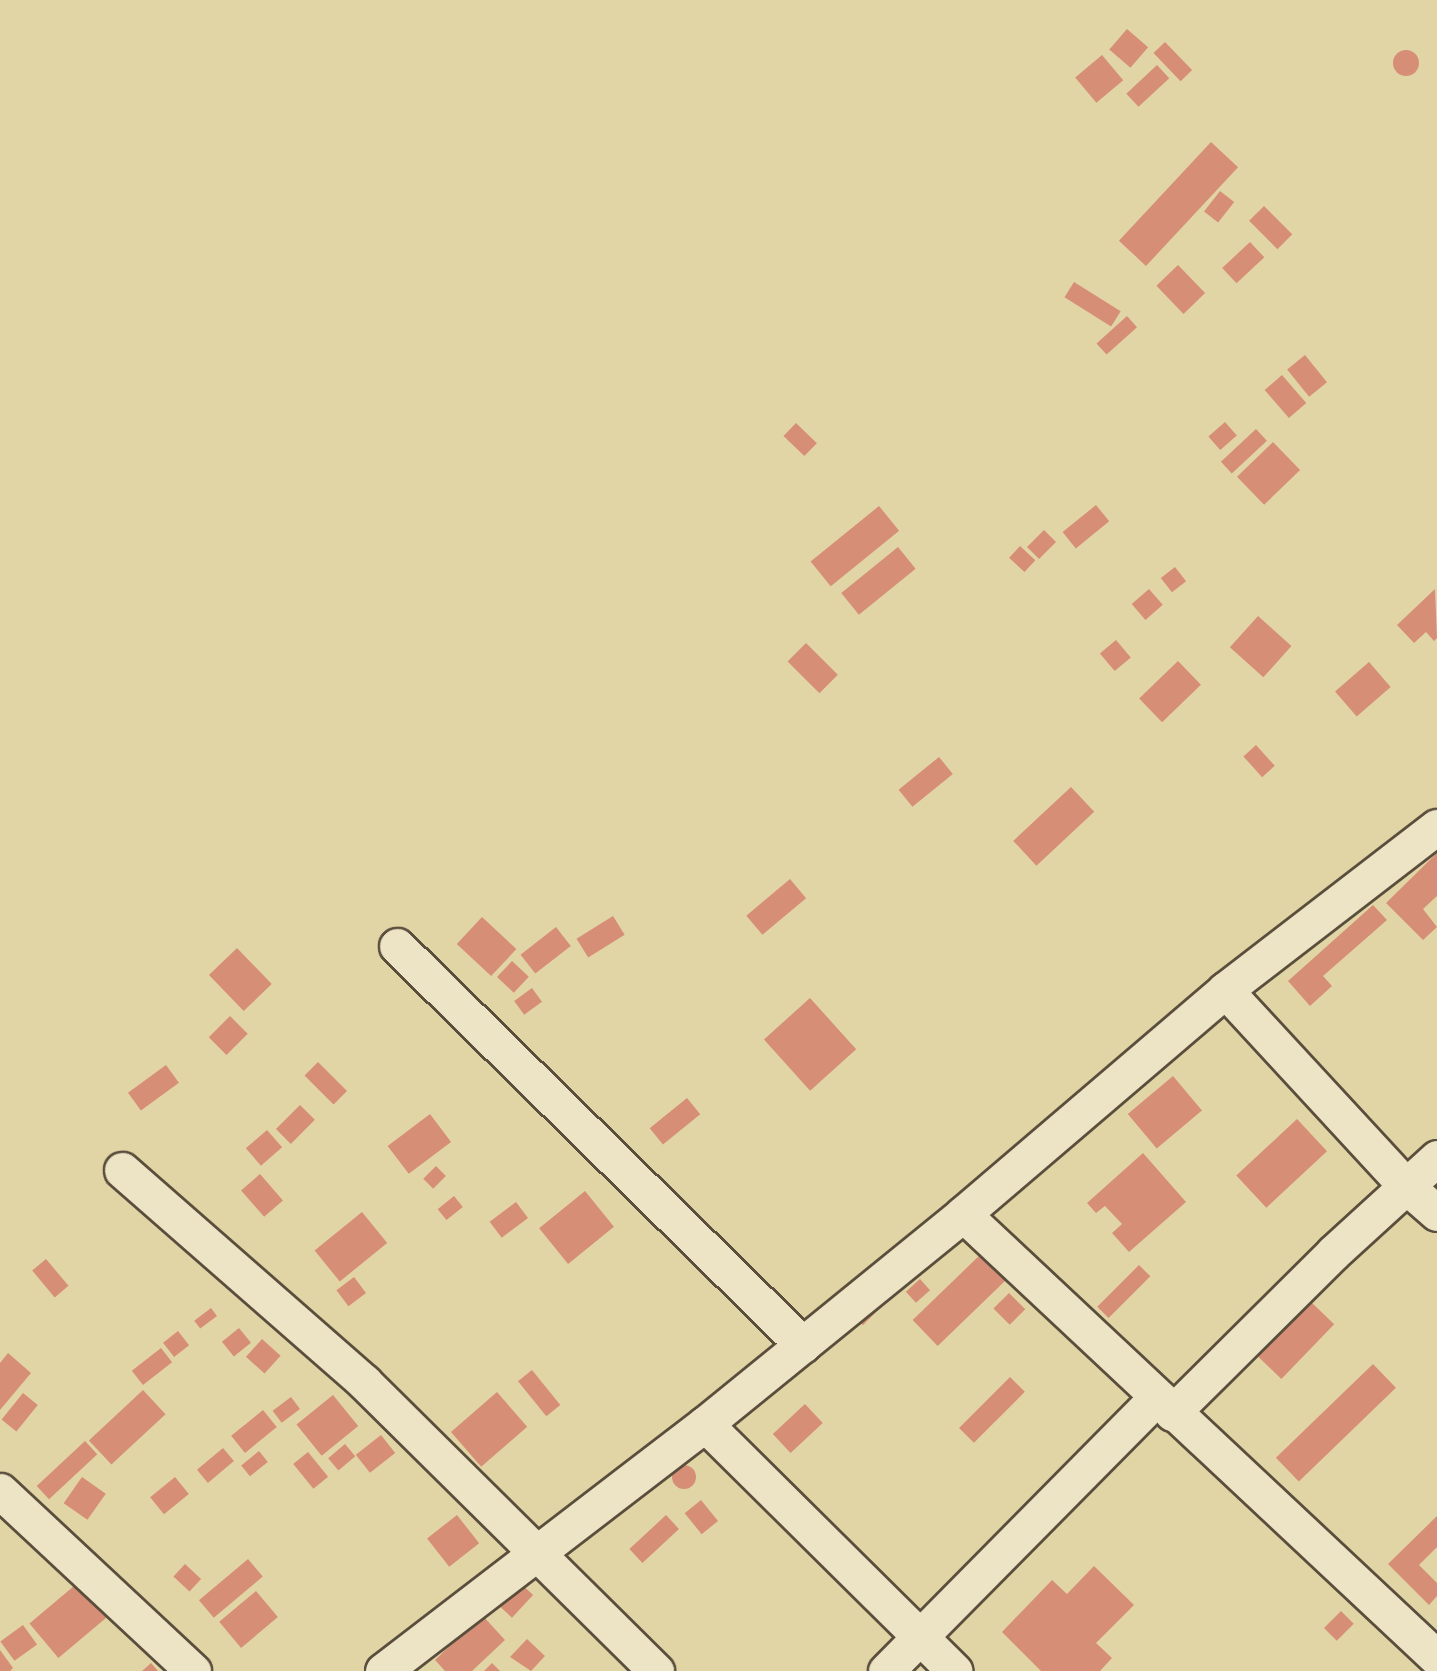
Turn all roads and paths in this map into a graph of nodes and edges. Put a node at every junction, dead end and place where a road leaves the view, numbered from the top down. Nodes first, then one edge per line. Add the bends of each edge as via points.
1 (1437, 827) edge
2 (397, 946) dead end
3 (1225, 990) junction
4 (1437, 1158) edge
5 (122, 1170) dead end
6 (1406, 1186) junction
7 (1437, 1213) edge
8 (963, 1214) junction
9 (803, 1345) junction
10 (1164, 1406) junction
11 (705, 1424) junction
12 (0, 1491) edge
13 (535, 1554) junction
14 (920, 1636) junction
15 (1437, 1658) edge
16 (193, 1671) edge
17 (383, 1671) edge
18 (656, 1671) edge
19 (886, 1671) edge
20 (955, 1671) edge

1 - 3 street
2 - 9 street
3 - 6 street
3 - 8 street
4 - 6 street
5 - 13 street via 364,1382
6 - 7 street
6 - 10 street
8 - 9 street
8 - 10 street
9 - 11 street
10 - 14 street
10 - 15 street
11 - 13 street
11 - 14 street
12 - 16 street
13 - 17 street
13 - 18 street
14 - 19 street
14 - 20 street

